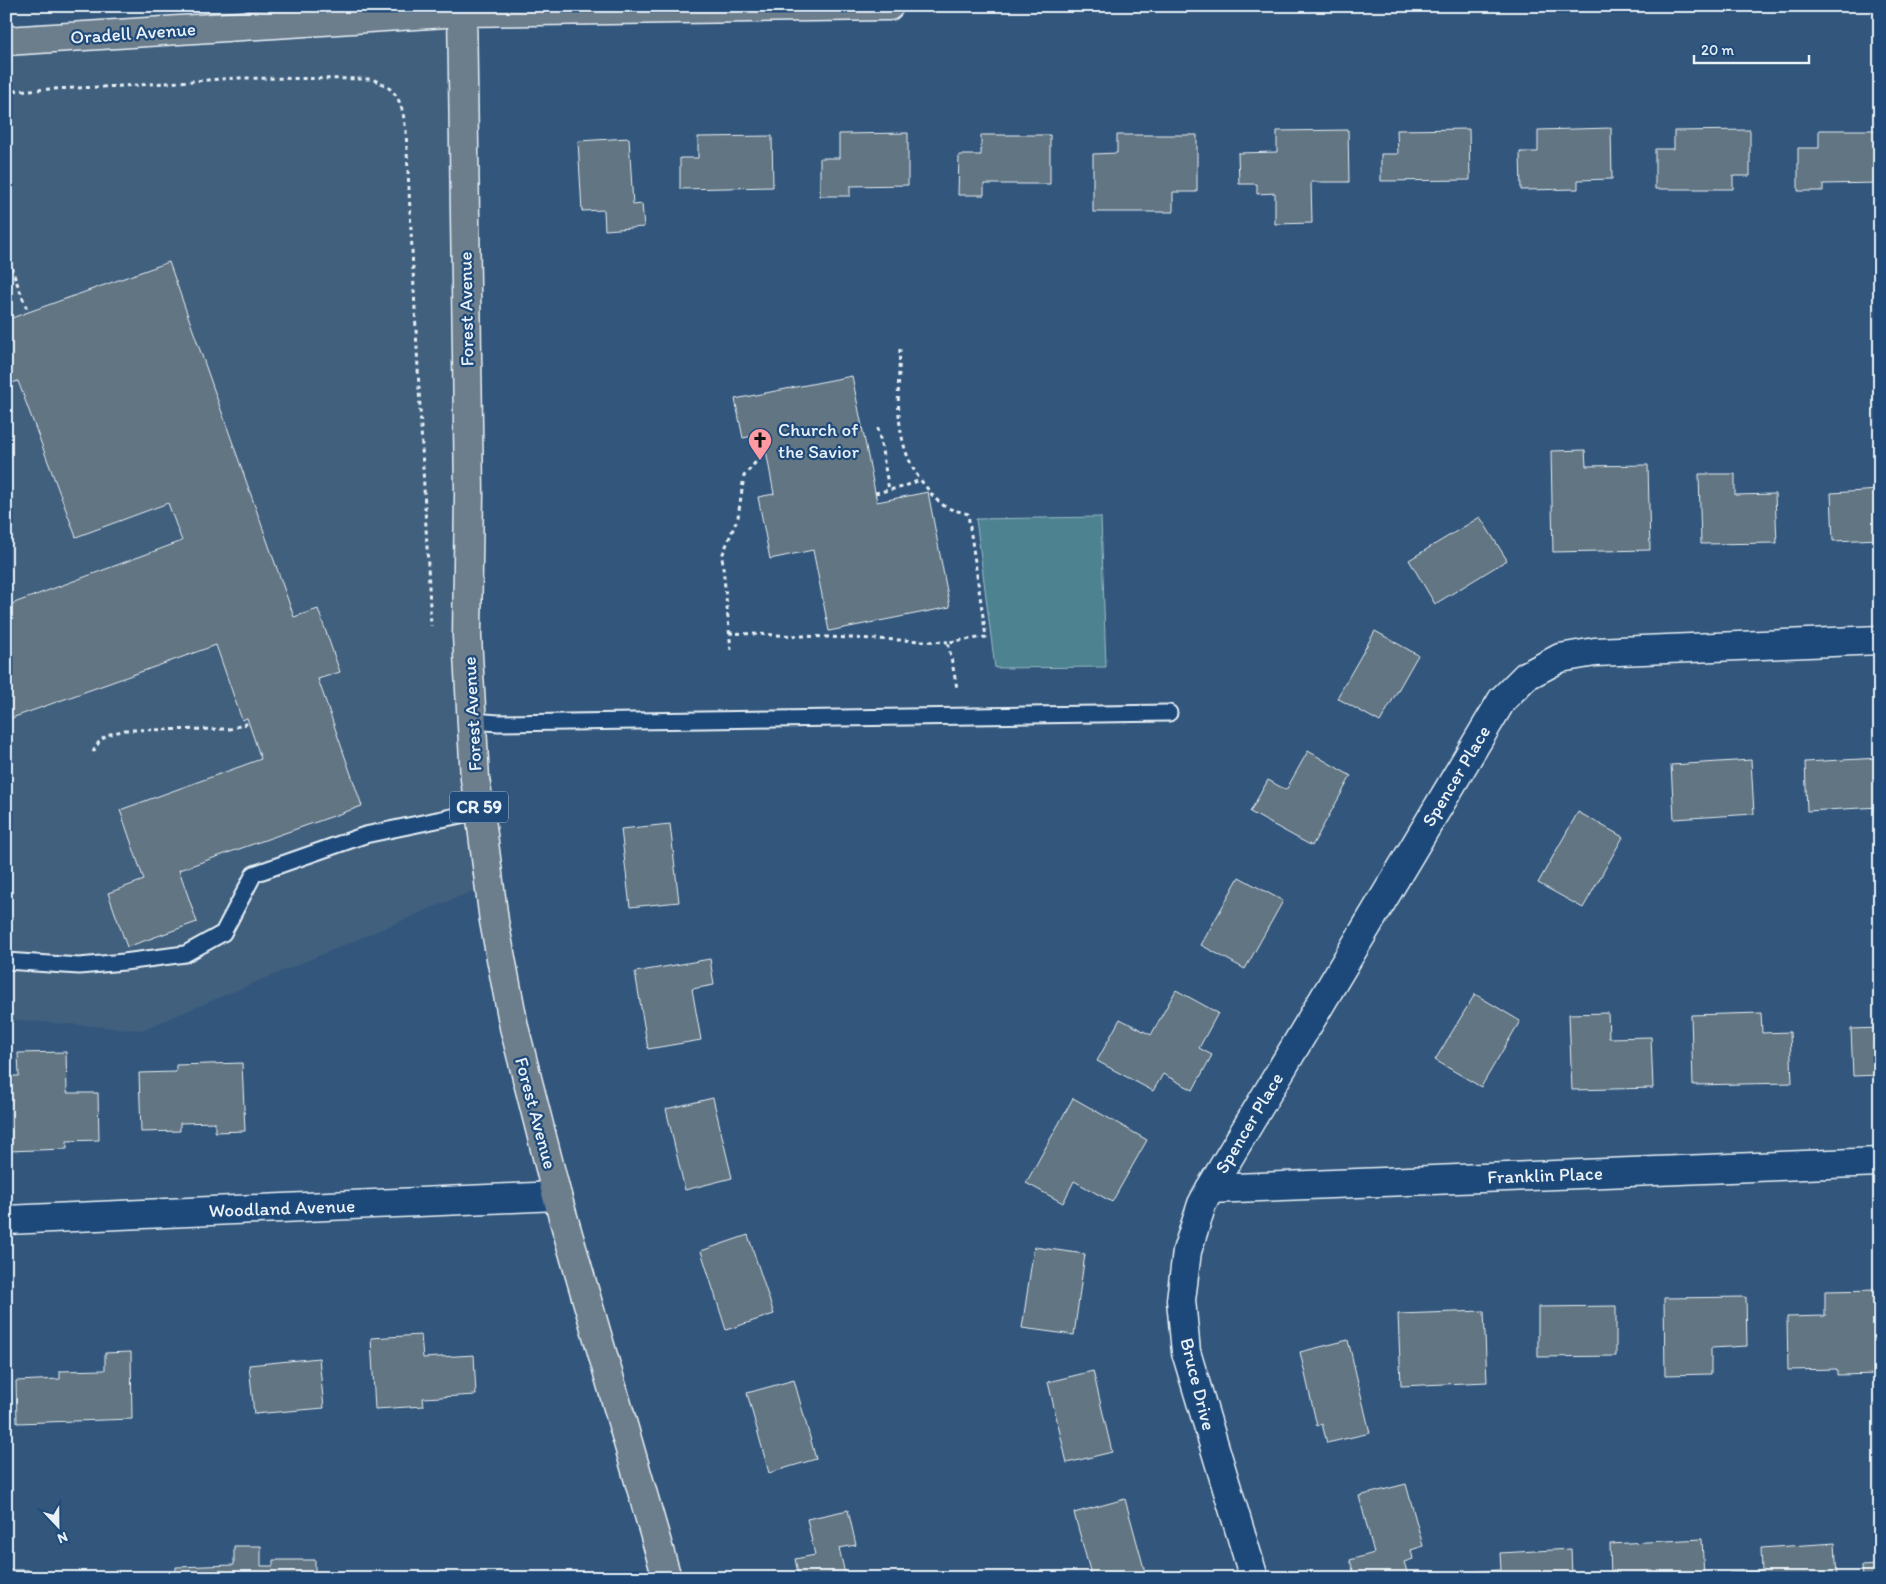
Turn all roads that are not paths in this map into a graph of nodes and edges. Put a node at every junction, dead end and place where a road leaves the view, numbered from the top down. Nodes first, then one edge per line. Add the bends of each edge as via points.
1 (889, 6) edge
2 (462, 9) edge
3 (6, 41) edge
4 (1880, 640) edge
5 (1169, 713) dead end
6 (472, 721) junction
7 (480, 811) junction
8 (6, 961) edge
9 (1880, 1162) edge
10 (1210, 1189) junction
11 (557, 1196) junction
12 (6, 1220) edge
13 (667, 1578) edge
14 (1254, 1578) edge

1 - 2 main road, Oradell Avenue
2 - 3 main road, Oradell Avenue
2 - 6 main road, Forest Avenue / CR 59 via 469,493 467,636
4 - 10 street, Spencer Place via 1594,652 1560,658 1526,676 1502,700
5 - 6 lane
6 - 7 main road, Forest Avenue / CR 59
7 - 8 lane via 365,835 254,874 223,934 185,954 78,966
7 - 11 main road, Forest Avenue / CR 59 via 494,922 514,1027
9 - 10 street, Franklin Place
10 - 14 street, Bruce Drive via 1187,1251 1182,1300 1186,1352
11 - 12 street, Woodland Avenue
11 - 13 main road, Forest Avenue / CR 59

